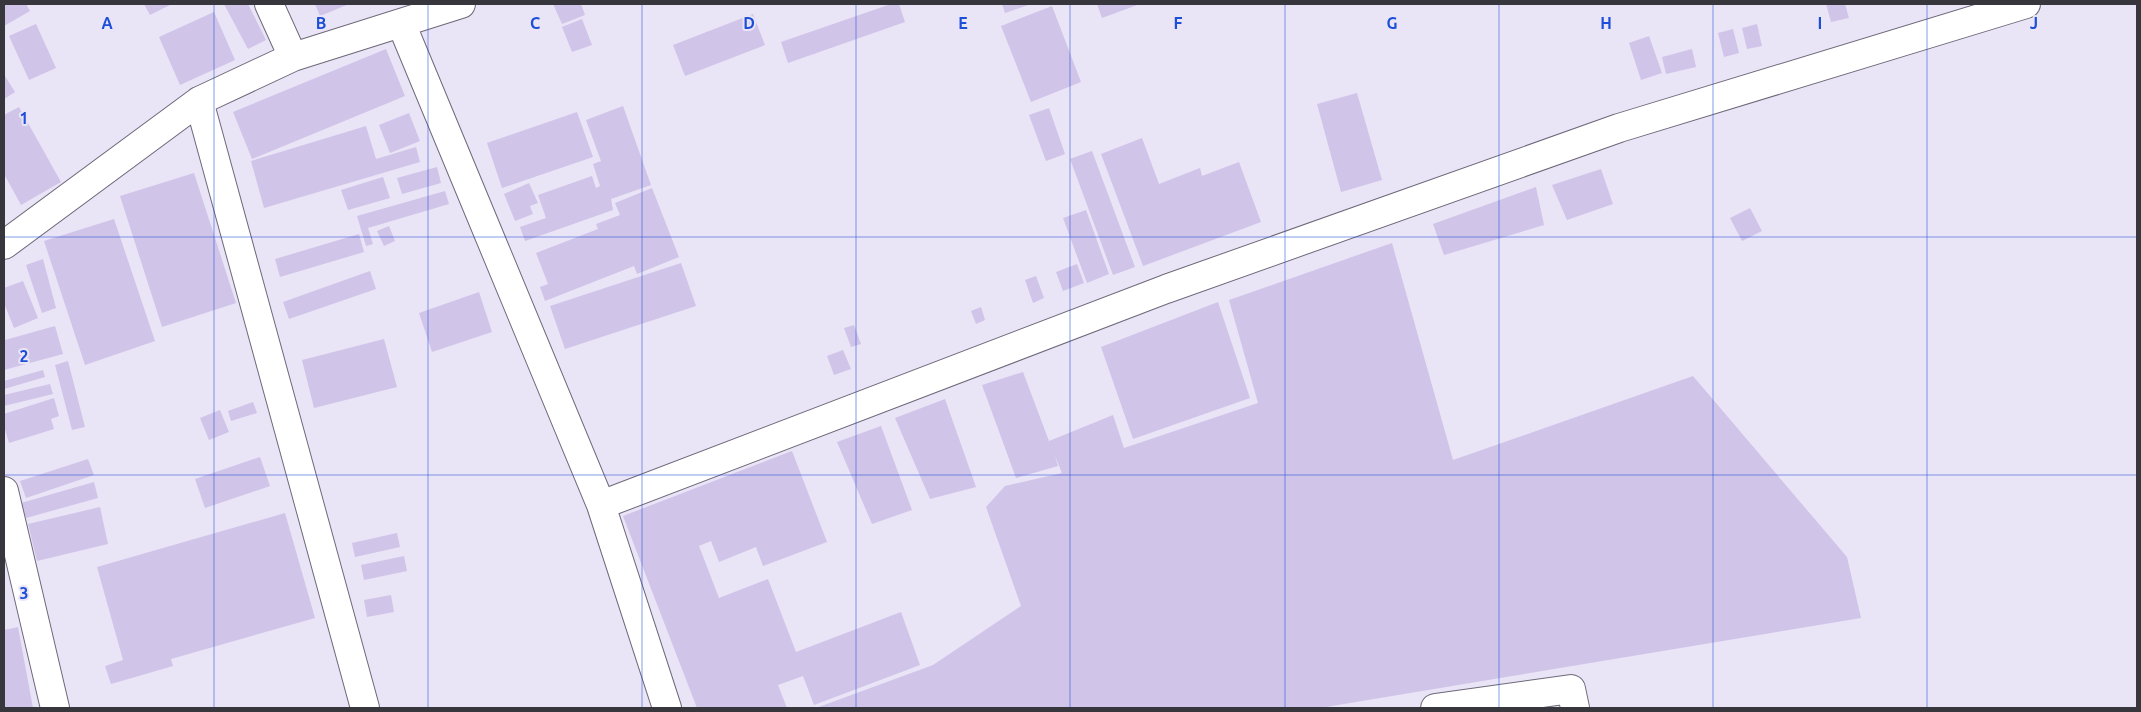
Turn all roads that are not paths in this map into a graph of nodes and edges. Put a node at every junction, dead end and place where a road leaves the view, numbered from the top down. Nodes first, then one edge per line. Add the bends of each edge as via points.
1 (269, 4) edge
2 (2026, 4) edge
3 (456, 5) edge
4 (401, 23) junction
5 (293, 57) junction
6 (199, 101) junction
7 (6, 238) edge
8 (4, 491) edge
9 (601, 504) junction
10 (55, 708) edge
11 (365, 708) edge
12 (667, 708) edge
13 (1435, 708) edge
14 (1575, 708) edge

1 - 5 street
2 - 9 street via 1619,128 1166,289
3 - 4 street
4 - 5 street
4 - 9 street
5 - 6 street
6 - 7 street
6 - 11 street
8 - 10 street
9 - 12 street
13 - 14 street via 1571,689

